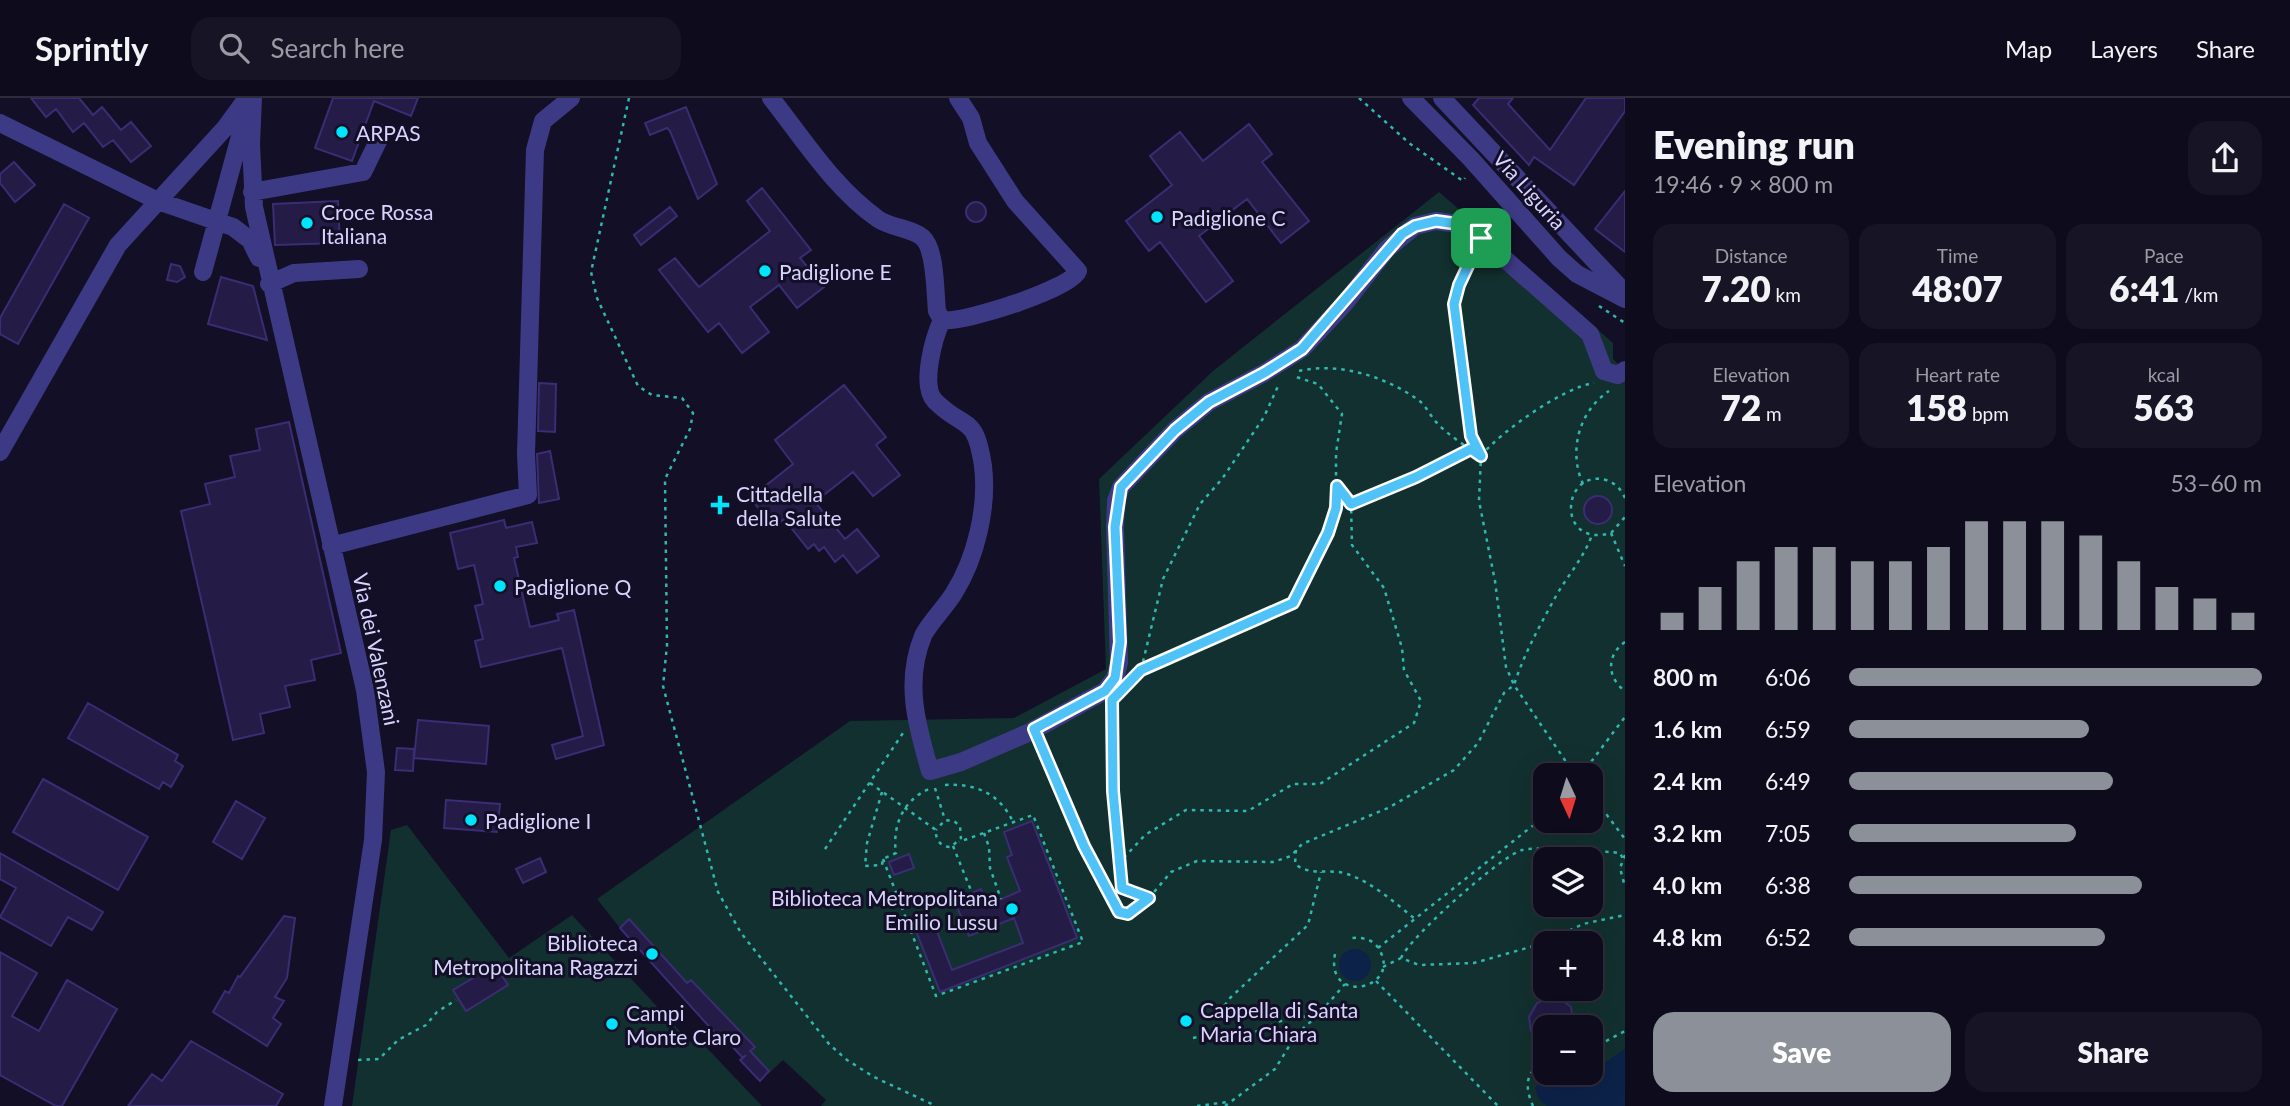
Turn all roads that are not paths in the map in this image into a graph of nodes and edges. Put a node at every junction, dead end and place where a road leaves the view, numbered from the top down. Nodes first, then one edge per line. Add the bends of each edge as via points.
1 (251, 98) edge
2 (572, 98) edge
3 (771, 98) edge
4 (958, 98) edge
5 (976, 98) edge
6 (1411, 98) edge
7 (1452, 102) edge
8 (971, 118) junction
9 (1436, 122) junction
10 (0, 123) edge
11 (382, 133) dead end
12 (253, 200) junction
13 (158, 201) junction
14 (217, 221) junction
15 (359, 269) dead end
16 (203, 272) dead end
17 (269, 284) junction
18 (1625, 293) edge
19 (1625, 299) edge
20 (942, 320) junction
21 (1615, 376) edge
22 (0, 452) edge
23 (331, 546) junction
24 (333, 1106) edge

1 - 12 street, Via dei Valenzani
1 - 13 street
1 - 14 street
2 - 23 street via 543,121 535,150 528,495
3 - 20 street via 818,162 857,200 880,221 923,238 931,251 937,311
4 - 8 street
5 - 8 street
6 - 9 street, Via Liguria
7 - 9 street
7 - 18 street, Via Liguria
8 - 20 street via 978,143 1015,201 1078,271 1070,282 1027,298 968,317
9 - 19 street, Via Liguria via 1568,266
10 - 13 street
11 - 12 street via 363,172
12 - 17 street, Via dei Valenzani
13 - 14 street
13 - 22 street via 118,245
14 - 16 street
14 - 17 street via 250,240
15 - 17 street via 294,272
17 - 23 street, Via dei Valenzani
20 - 21 street via 932,348 931,395 975,432 985,486 978,532 963,577 924,633 917,658 912,688 916,722 932,779 1105,691 1115,678 1120,642 1115,527 1121,487 1209,402 1302,349 1402,234 1415,226 1436,221 1458,224 1481,238 1590,334 1604,371
23 - 24 street, Via dei Valenzani via 365,690 377,800

